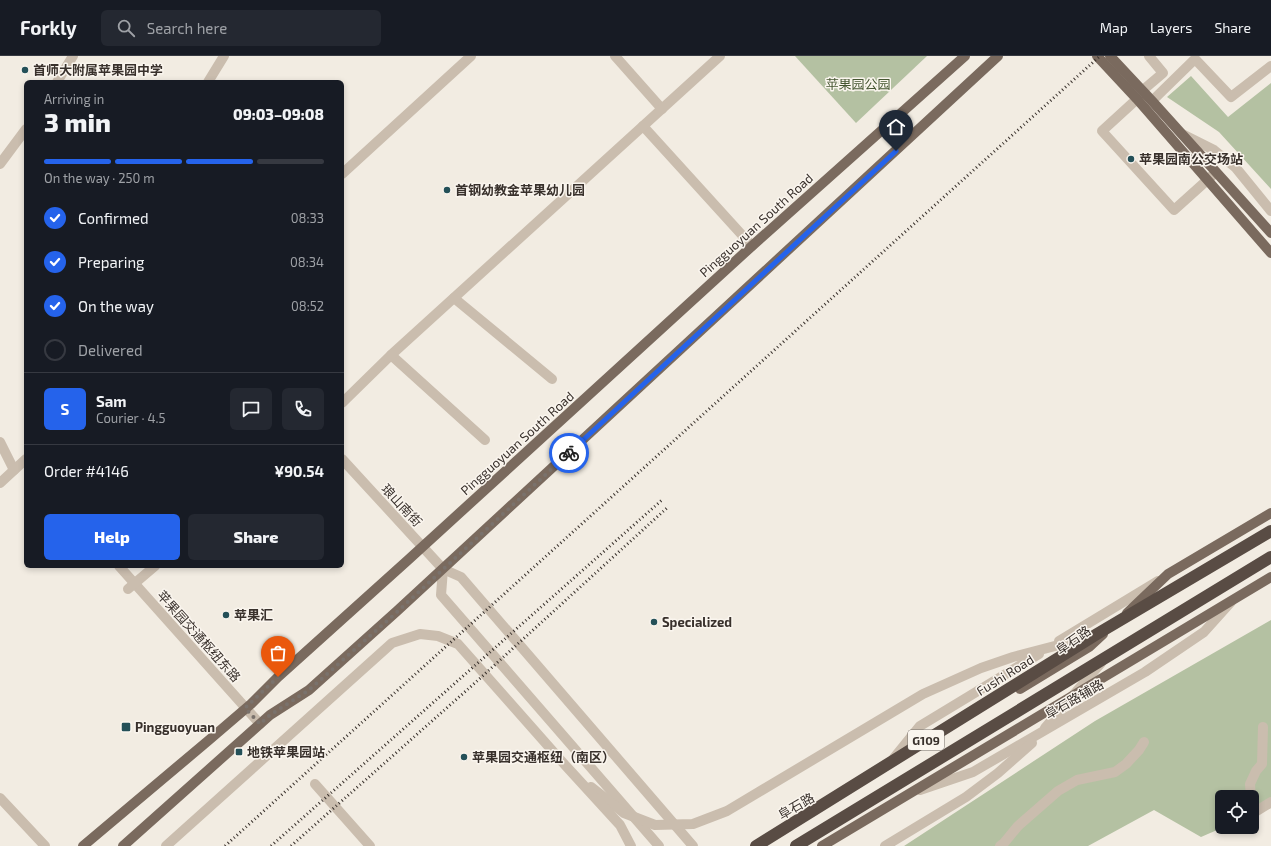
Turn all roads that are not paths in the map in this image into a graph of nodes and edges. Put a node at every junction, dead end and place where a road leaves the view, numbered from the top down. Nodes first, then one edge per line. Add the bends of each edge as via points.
1 (73, 56) edge
2 (224, 56) edge
3 (471, 56) edge
4 (615, 56) edge
5 (720, 56) edge
6 (965, 56) edge
7 (998, 56) edge
8 (1097, 56) edge
9 (1110, 56) edge
10 (1149, 56) edge
11 (1271, 66) edge
12 (1164, 73) junction
13 (58, 80) edge
14 (209, 80) edge
15 (1171, 83) junction
16 (1140, 94) junction
17 (1152, 101) junction
18 (662, 109) junction
19 (643, 126) junction
20 (24, 133) edge
21 (1182, 134) junction
22 (0, 164) edge
23 (344, 172) edge
24 (1216, 172) junction
25 (1208, 179) junction
26 (1271, 211) edge
27 (1271, 233) edge
28 (752, 246) junction
29 (1271, 253) edge
30 (454, 298) junction
31 (391, 355) junction
32 (552, 379) dead end
33 (344, 401) edge
34 (485, 440) dead end
35 (0, 442) edge
36 (344, 461) edge
37 (22, 465) edge
38 (0, 483) edge
39 (1271, 513) edge
40 (1271, 531) edge
41 (422, 546) junction
42 (1271, 557) edge
43 (120, 568) edge
44 (153, 568) edge
45 (443, 569) junction
46 (1168, 574) junction
47 (1271, 576) edge
48 (131, 586) junction
49 (1234, 599) junction
50 (1097, 634) junction
51 (1105, 659) junction
52 (245, 708) junction
53 (260, 724) junction
54 (1263, 727) dead end
55 (1144, 742) dead end
56 (564, 765) junction
57 (885, 769) junction
58 (315, 784) dead end
59 (1250, 790) edge
60 (911, 793) junction
61 (0, 798) edge
62 (1271, 802) edge
63 (1259, 810) edge
64 (45, 846) edge
65 (82, 846) edge
66 (123, 846) edge
67 (166, 846) edge
68 (370, 846) edge
69 (631, 846) edge
70 (659, 846) edge
71 (693, 846) edge
72 (755, 846) edge
73 (796, 846) edge
74 (822, 846) edge
75 (885, 846) edge
76 (1000, 846) edge

1 - 13 street
2 - 14 street
3 - 23 street
4 - 18 street
5 - 18 street
6 - 28 main road, Pingguoyuan South Road
7 - 45 main road
8 - 16 main road
9 - 16 main road
10 - 12 street
11 - 15 street via 1232,97 1195,59
12 - 15 street
12 - 16 street
15 - 17 street
16 - 17 main road
16 - 25 main road
16 - 25 street via 1102,131 1174,210
17 - 21 main road
18 - 19 street
19 - 28 street
19 - 30 street
20 - 22 street
21 - 24 main road
21 - 26 street via 1214,150 1236,168
24 - 25 street
24 - 27 main road
25 - 29 main road
28 - 41 main road, Pingguoyuan South Road
30 - 31 street
30 - 32 street
31 - 33 street
31 - 34 street
35 - 37 street
36 - 41 street, 琅山南街
37 - 38 street
39 - 46 main road, 阜石路
40 - 50 highway, Fushi Road / G109
41 - 45 street, 琅山南街
41 - 52 main road, Pingguoyuan South Road
42 - 51 highway, G109
43 - 48 street, 苹果园交通枢纽东路
44 - 48 street
45 - 53 main road via 309,690
45 - 70 street via 441,595
45 - 71 street via 461,577
46 - 57 main road, 阜石路 via 1089,647
46 - 57 street via 920,726
47 - 49 main road
48 - 52 street, 苹果园交通枢纽东路
49 - 60 main road
49 - 60 street, 阜石路辅路 via 1204,632 1145,672 973,772
50 - 56 street via 1013,657 923,694 727,811 693,824 655,825 624,813
50 - 72 highway, Fushi Road / G109
51 - 73 highway, G109
51 - 75 street via 1028,747 998,773 966,797
52 - 53 street, 苹果园交通枢纽东路
52 - 65 main road, Pingguoyuan South Road
53 - 66 main road
54 - 59 street via 1262,764 1250,784
55 - 76 street via 1126,764 1115,772 1077,780 1058,791 1018,826
56 - 67 street via 458,644 438,636 420,634 392,643
56 - 69 street via 620,825
57 - 72 main road, 阜石路
58 - 68 street
60 - 74 main road
61 - 64 street
62 - 63 street

